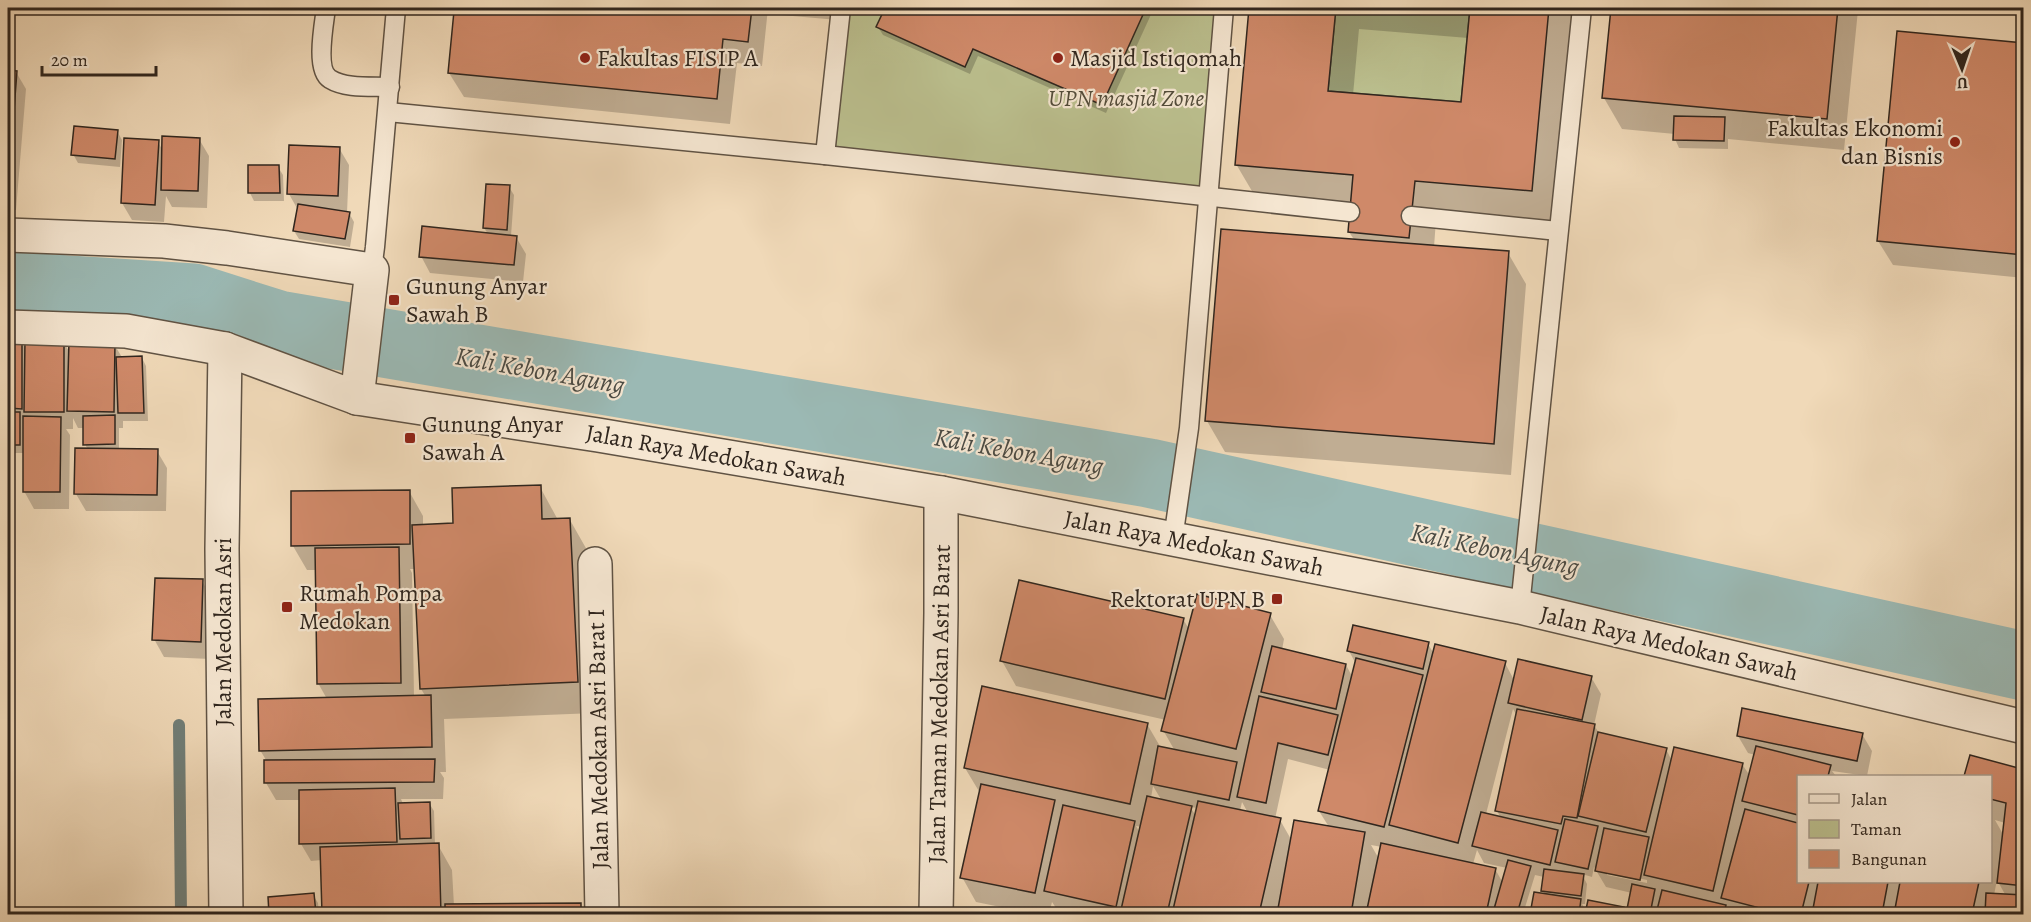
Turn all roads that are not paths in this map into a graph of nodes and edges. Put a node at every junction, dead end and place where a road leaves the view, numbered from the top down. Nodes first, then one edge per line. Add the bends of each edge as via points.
1 (326, 8) edge
2 (396, 8) edge
3 (841, 8) edge
4 (1224, 8) edge
5 (1582, 8) edge
6 (390, 87) junction
7 (388, 112) junction
8 (825, 156) junction
9 (1208, 198) junction
10 (1350, 212) dead end
11 (1411, 216) dead end
12 (1558, 231) junction
13 (8, 236) edge
14 (370, 282) junction
15 (8, 327) edge
16 (225, 349) junction
17 (359, 383) junction
18 (941, 493) junction
19 (1176, 526) junction
20 (595, 564) dead end
21 (1522, 593) junction
22 (2024, 727) edge
23 (226, 915) edge
24 (602, 915) edge
25 (936, 915) edge

1 - 6 lane via 321,63 324,73 345,84
2 - 6 lane
3 - 8 lane
4 - 9 lane
5 - 12 lane
6 - 7 lane
7 - 8 lane
7 - 14 lane
8 - 9 lane
9 - 10 lane
9 - 19 lane via 1188,442
11 - 12 lane
12 - 21 lane
13 - 14 street via 164,241 227,248
14 - 17 street
15 - 16 street, Jalan Raya Medokan Sawah via 126,331
16 - 17 street, Jalan Raya Medokan Sawah
16 - 23 street, Jalan Medokan Asri via 222,549
17 - 18 street, Jalan Raya Medokan Sawah via 598,435
18 - 19 street, Jalan Raya Medokan Sawah
18 - 25 street, Jalan Taman Medokan Asri Barat
19 - 21 street, Jalan Raya Medokan Sawah
20 - 24 street, Jalan Medokan Asri Barat I
21 - 22 street, Jalan Raya Medokan Sawah

